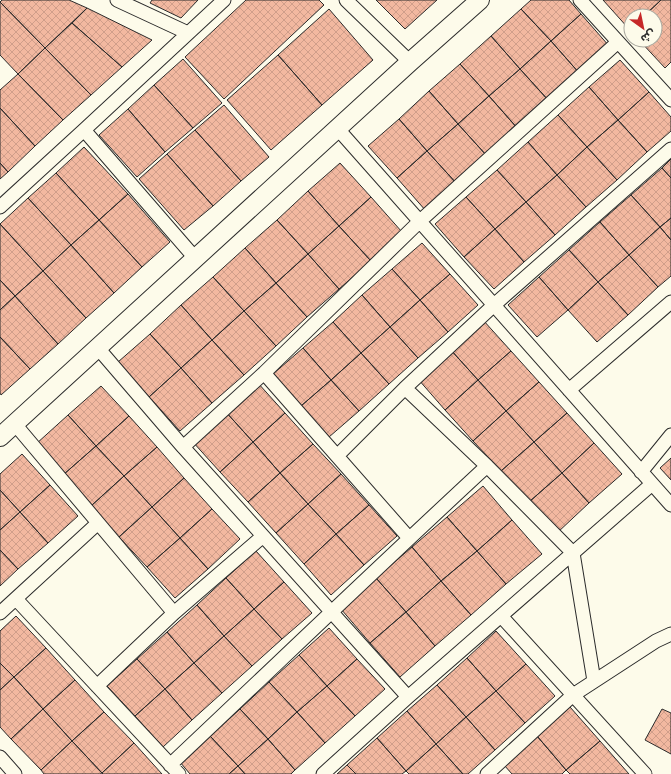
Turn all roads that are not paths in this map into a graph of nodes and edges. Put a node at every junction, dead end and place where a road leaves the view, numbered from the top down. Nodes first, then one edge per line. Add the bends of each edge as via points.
1 (117, 0) edge
2 (224, 0) edge
3 (346, 0) edge
4 (480, 0) edge
5 (580, 0) edge
6 (188, 33) junction
7 (618, 42) junction
8 (410, 62) junction
9 (671, 100) edge
10 (337, 128) junction
11 (84, 130) junction
12 (671, 149) edge
13 (0, 207) edge
14 (420, 221) junction
15 (195, 258) junction
16 (671, 302) edge
17 (494, 305) junction
18 (97, 347) junction
19 (264, 373) junction
20 (406, 388) junction
21 (569, 390) junction
22 (14, 423) junction
23 (671, 435) edge
24 (0, 437) edge
25 (183, 447) junction
26 (337, 456) junction
27 (487, 466) junction
28 (641, 472) junction
29 (652, 484) junction
30 (671, 505) edge
31 (98, 523) junction
32 (263, 536) junction
33 (409, 538) junction
34 (573, 553) junction
35 (16, 599) junction
36 (332, 612) junction
37 (0, 613) edge
38 (174, 613) junction
39 (501, 616) junction
40 (671, 634) edge
41 (594, 682) junction
42 (97, 686) junction
43 (573, 695) junction
44 (408, 697) junction
45 (0, 757) edge
46 (174, 770) edge
47 (15, 774) edge
48 (323, 774) edge
49 (489, 774) edge
50 (645, 774) edge

1 - 6 street
2 - 6 street
3 - 8 street
4 - 8 street
5 - 7 street
6 - 11 street
7 - 9 street
7 - 14 street
8 - 10 street
10 - 14 street
10 - 15 street
11 - 13 street
11 - 15 street
12 - 17 street
14 - 17 street
14 - 19 street
15 - 18 street
16 - 21 street
17 - 20 street
17 - 21 street
18 - 22 street
18 - 25 street
19 - 25 street
19 - 26 street
20 - 26 street
20 - 27 street
21 - 28 street
22 - 24 street
22 - 31 street
23 - 28 street
25 - 32 street
26 - 33 street
27 - 33 street
27 - 34 street
28 - 29 street
29 - 30 street
29 - 34 street
31 - 35 street
31 - 38 street
32 - 36 street
32 - 38 street
33 - 36 street
34 - 39 street
34 - 41 street
35 - 37 street
35 - 42 street
36 - 44 street
36 - 46 street
38 - 42 street
39 - 43 street
39 - 44 street
40 - 41 street
41 - 43 street
42 - 46 street
43 - 49 street
43 - 50 street
44 - 48 street
45 - 47 street

